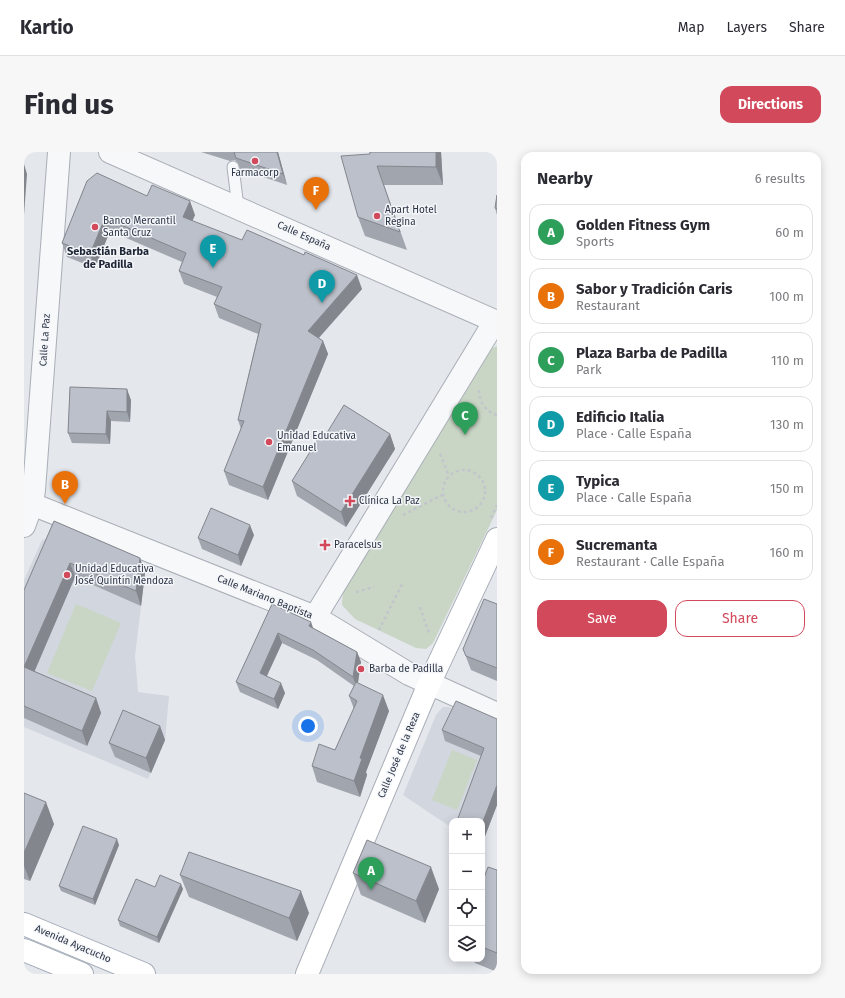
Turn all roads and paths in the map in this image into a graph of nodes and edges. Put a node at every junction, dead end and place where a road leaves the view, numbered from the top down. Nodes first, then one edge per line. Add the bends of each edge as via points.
1 (59, 152) edge
2 (110, 152) edge
3 (233, 167) dead end
4 (238, 207) junction
5 (496, 321) edge
6 (479, 386) dead end
7 (497, 415) edge
8 (438, 449) dead end
9 (449, 476) junction
10 (442, 494) junction
11 (28, 502) edge
12 (402, 515) dead end
13 (24, 526) edge
14 (497, 539) edge
15 (402, 584) dead end
16 (420, 607) dead end
17 (315, 617) junction
18 (379, 630) dead end
19 (432, 640) dead end
20 (429, 684) junction
21 (497, 714) edge
22 (24, 924) edge
23 (68, 942) junction
24 (24, 950) edge
25 (58, 964) junction
26 (82, 974) edge
27 (144, 974) edge
28 (307, 974) edge

1 - 11 street, Calle La Paz
2 - 4 street, Calle España
3 - 4 lane
4 - 5 street, Calle España
5 - 17 street
6 - 7 path via 481,402 486,409
8 - 9 path
9 - 10 path via 444,481
9 - 10 path via 460,469 474,472 484,482 484,498 474,510 461,512 448,506
10 - 12 path
11 - 13 street, Calle La Paz
11 - 17 street, Calle Mariano Baptista
14 - 20 main road, Calle José de la Reza
15 - 18 path
16 - 19 path
17 - 20 street, Calle Mariano Baptista
20 - 21 street, Calle Mariano Baptista
20 - 28 main road, Calle José de la Reza
22 - 23 main road, Avenida Ayacucho
23 - 25 main road
23 - 27 main road, Avenida Ayacucho
24 - 25 main road
25 - 26 main road

